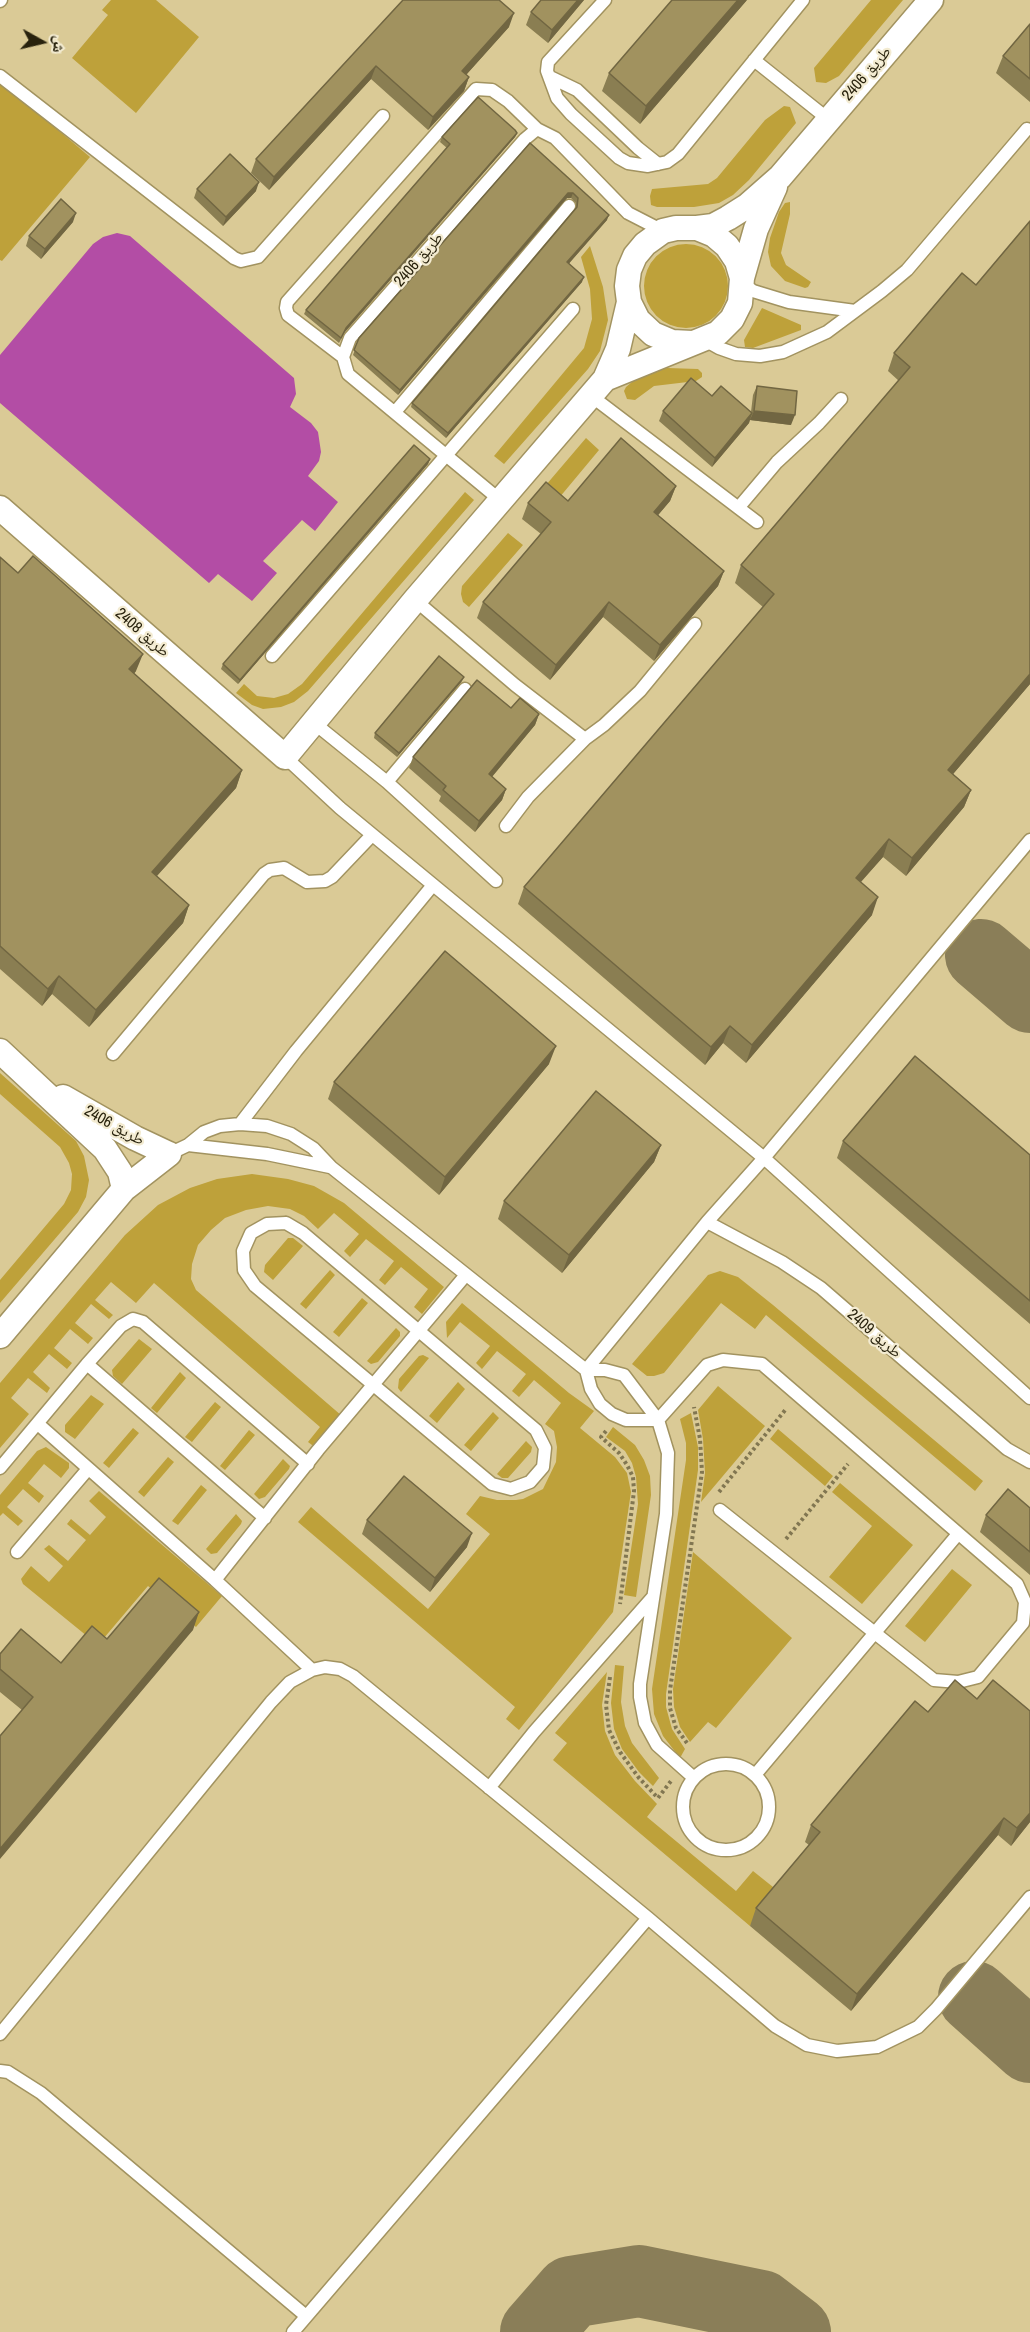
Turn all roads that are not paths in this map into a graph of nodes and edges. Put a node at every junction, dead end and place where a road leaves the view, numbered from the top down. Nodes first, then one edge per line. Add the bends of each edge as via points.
1 (605, 0) edge
2 (803, 0) edge
3 (931, 0) edge
4 (754, 60) junction
5 (0, 76) edge
6 (550, 77) junction
7 (383, 116) dead end
8 (828, 119) junction
9 (537, 129) junction
10 (1027, 129) dead end
11 (658, 164) junction
12 (780, 177) junction
13 (569, 207) dead end
14 (697, 228) junction
15 (663, 231) junction
16 (742, 281) junction
17 (629, 302) junction
18 (573, 309) dead end
19 (855, 311) junction
20 (698, 341) junction
21 (342, 357) junction
22 (598, 387) junction
23 (841, 399) dead end
24 (395, 412) junction
25 (445, 456) junction
26 (500, 500) junction
27 (739, 507) junction
28 (0, 508) edge
29 (757, 522) dead end
30 (416, 600) junction
31 (695, 624) edge
32 (272, 656) dead end
33 (465, 689) dead end
34 (314, 723) junction
35 (585, 739) junction
36 (285, 757) junction
37 (387, 782) junction
38 (506, 826) dead end
39 (372, 835) junction
40 (1030, 840) edge
41 (496, 881) dead end
42 (433, 885) junction
43 (113, 1054) dead end
44 (7, 1057) edge
45 (240, 1124) junction
46 (178, 1149) junction
47 (764, 1158) junction
48 (331, 1167) junction
49 (124, 1189) junction
50 (707, 1222) junction
51 (465, 1276) junction
52 (419, 1330) junction
53 (0, 1335) edge
54 (87, 1364) junction
55 (586, 1370) junction
56 (374, 1385) junction
57 (1030, 1398) edge
58 (658, 1420) junction
59 (38, 1424) junction
60 (1030, 1462) edge
61 (308, 1464) junction
62 (0, 1468) edge
63 (88, 1469) junction
64 (720, 1510) road end
65 (265, 1518) junction
66 (958, 1534) junction
67 (17, 1552) dead end
68 (215, 1580) junction
69 (652, 1598) junction
70 (875, 1633) junction
71 (312, 1670) junction
72 (756, 1775) junction
73 (694, 1778) junction
74 (489, 1788) junction
75 (1030, 1897) edge
76 (648, 1918) junction
77 (0, 2034) edge
78 (0, 2071) edge
79 (306, 2316) junction
80 (293, 2332) edge

1 - 6 lane via 548,62
2 - 4 lane
3 - 8 street, طريق 2406
4 - 8 lane
4 - 11 lane via 678,154
5 - 7 lane via 241,261 258,257
6 - 11 lane via 577,90
6 - 11 lane via 563,107 619,158 638,166
8 - 12 street, طريق 2406
9 - 15 lane via 555,138 628,213
9 - 21 lane, طريق 2406 via 350,338
9 - 21 lane via 492,90 476,89 287,302 288,315
10 - 19 lane via 907,270
12 - 14 street, طريق 2406 via 728,218
12 - 16 street, طريق 2406 via 766,202
13 - 24 lane
14 - 15 street, طريق 2406
14 - 16 street via 714,234 728,246 738,261
15 - 17 street, طريق 2406 via 635,256 629,270
16 - 19 lane via 753,291 789,302
16 - 20 street, طريق 2406 via 740,303 732,319 718,333
17 - 20 street via 638,320 653,334 672,342
17 - 22 street, طريق 2406 via 621,338
18 - 25 lane
19 - 20 lane via 827,332 783,352 760,356 736,354
20 - 22 street, طريق 2406
21 - 24 lane via 348,374
22 - 26 street, طريق 2406
22 - 27 lane
23 - 27 lane via 777,462
24 - 25 lane
25 - 26 lane
25 - 32 lane
26 - 30 street, طريق 2406
27 - 29 lane
28 - 36 street, طريق 2408
30 - 34 street, طريق 2406
30 - 35 lane
31 - 35 lane via 640,691
33 - 37 lane
34 - 36 street, طريق 2406
34 - 37 lane
35 - 38 lane via 528,797
36 - 39 lane
37 - 41 lane
39 - 42 lane
39 - 43 lane via 325,881 307,882 284,868 264,874
40 - 47 lane
42 - 45 lane
42 - 47 lane
44 - 46 street, طريق 2406 via 68,1100 147,1145
44 - 49 street, طريق 2406 via 105,1149 120,1172
45 - 46 lane via 204,1132
45 - 48 lane via 267,1126 291,1134 313,1148
46 - 48 lane via 267,1154
46 - 49 street, طريق 2406
47 - 50 lane
47 - 57 lane
48 - 51 lane
49 - 53 street, طريق 2406
50 - 55 lane
50 - 60 lane, طريق 2409 via 812,1281 1007,1449
51 - 52 lane
51 - 55 lane
52 - 56 lane
52 - 56 lane via 536,1430 545,1448 543,1467 530,1482 511,1489 492,1484
52 - 56 lane via 286,1223 267,1224 251,1233 243,1260 244,1270 255,1286
54 - 59 lane
54 - 61 lane via 121,1326 138,1319
54 - 65 lane
55 - 58 lane via 624,1375
55 - 58 lane via 591,1389 612,1414 626,1420
56 - 61 lane
58 - 66 lane via 707,1365 723,1360 762,1364
58 - 69 lane via 669,1453 668,1485
59 - 62 lane
59 - 63 lane
61 - 65 lane
63 - 67 lane
63 - 68 lane
64 - 70 lane
65 - 68 lane
66 - 70 lane
66 - 70 lane via 1017,1584 1024,1602 1023,1623 1016,1632 978,1677 958,1682 934,1680
68 - 71 lane
69 - 73 lane via 640,1684 641,1710 657,1745
69 - 74 lane
70 - 72 lane
71 - 74 lane via 325,1666 353,1676
71 - 77 lane via 290,1682 271,1702
72 - 73 lane via 731,1764 717,1764
72 - 73 lane via 769,1799 769,1813 758,1837 734,1851 708,1847 688,1828 682,1802
74 - 76 lane
75 - 76 lane via 918,2027 877,2047 837,2051 807,2045 775,2026
76 - 79 lane
78 - 79 lane via 41,2093
79 - 80 lane

